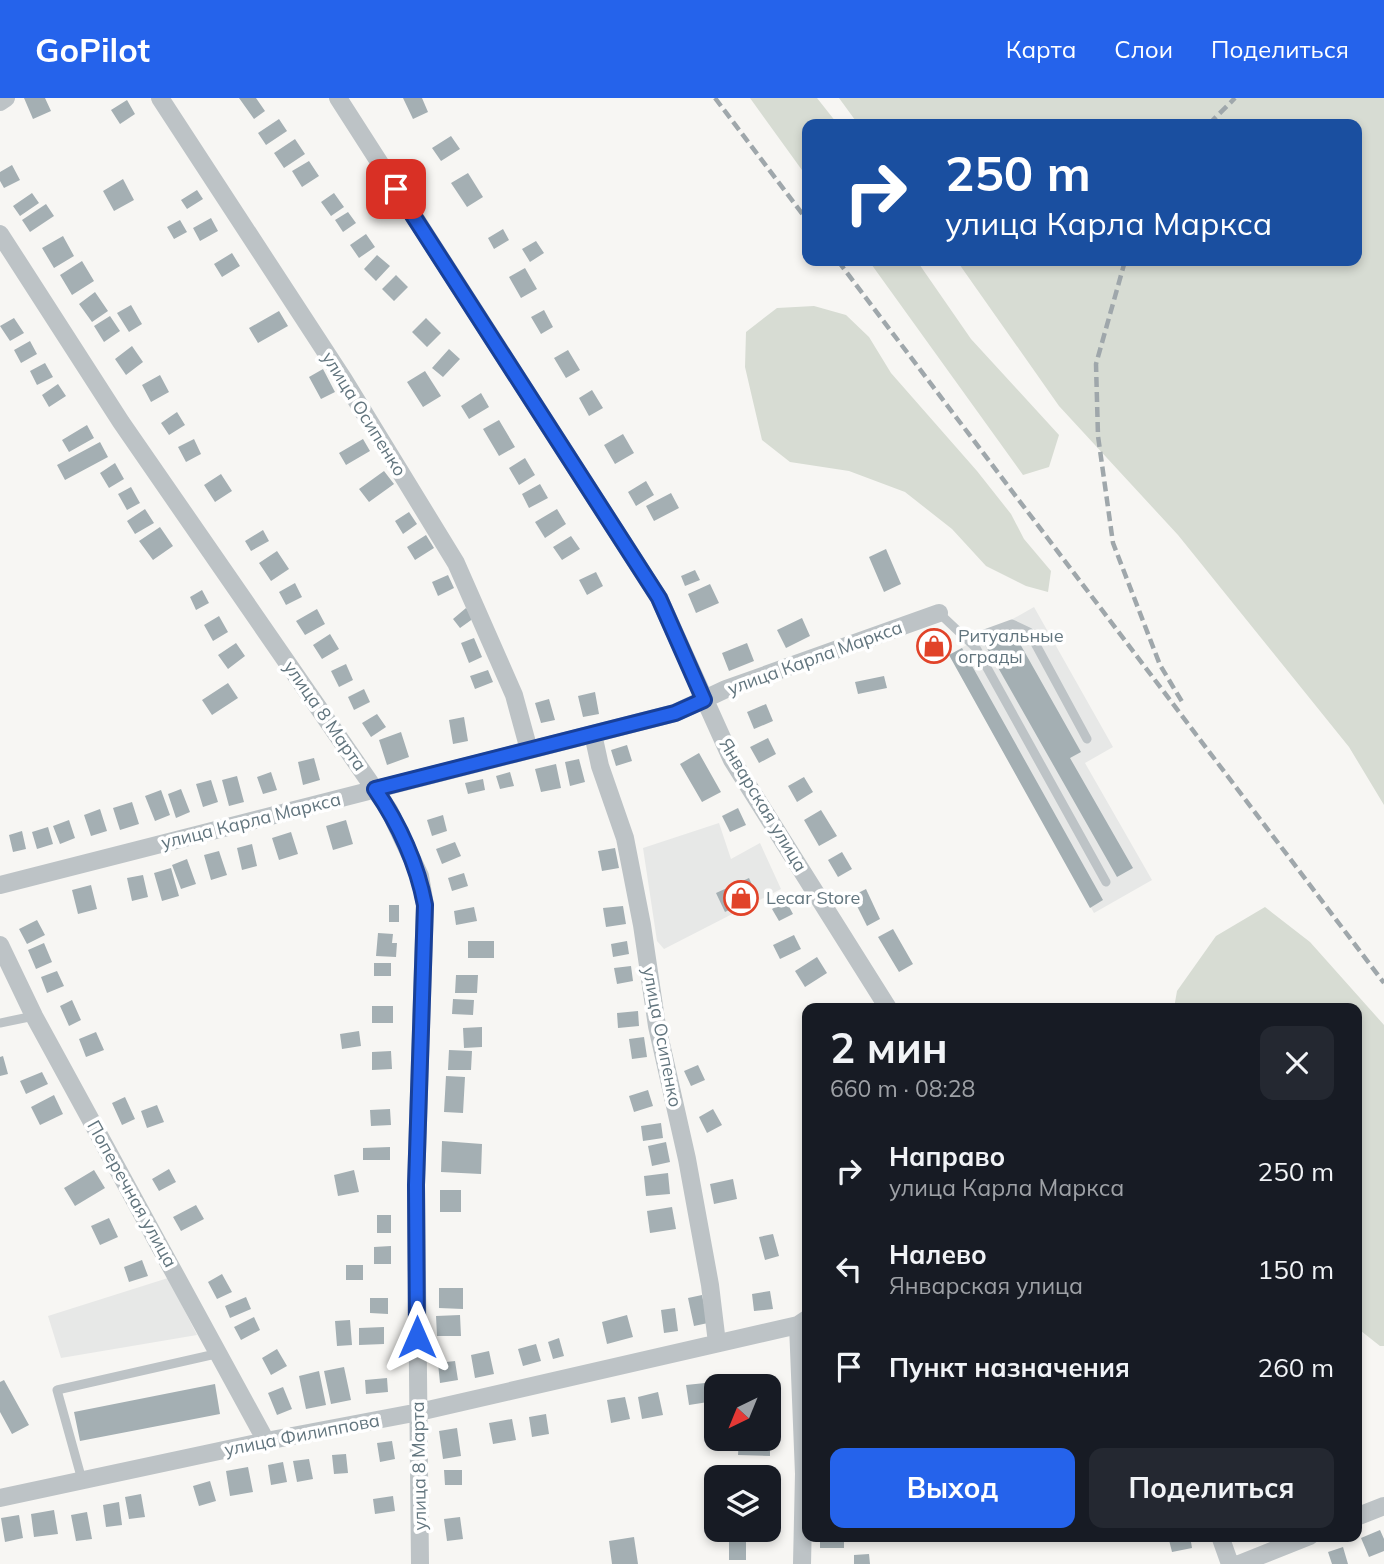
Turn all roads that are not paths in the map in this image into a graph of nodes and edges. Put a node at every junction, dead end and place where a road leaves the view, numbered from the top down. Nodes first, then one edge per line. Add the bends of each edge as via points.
1 (6, 98) edge
2 (160, 98) edge
3 (338, 98) edge
4 (0, 102) edge
5 (0, 234) edge
6 (940, 613) joint
7 (968, 640) junction
8 (704, 700) junction
9 (593, 734) junction
10 (1087, 739) dead end
11 (529, 750) junction
12 (375, 789) junction
13 (1106, 882) dead end
14 (0, 885) edge
15 (0, 945) edge
16 (885, 1003) edge
17 (34, 1016) junction
18 (0, 1023) edge
19 (802, 1322) edge
20 (717, 1343) junction
21 (220, 1353) junction
22 (419, 1412) junction
23 (266, 1441) junction
24 (82, 1480) junction
25 (0, 1497) edge
26 (1384, 1506) edge
27 (1362, 1515) edge
28 (803, 1542) edge
29 (1222, 1542) edge
30 (1295, 1542) edge
31 (420, 1564) edge
32 (803, 1564) edge
33 (1230, 1564) edge
34 (1239, 1564) edge

1 - 4 street
2 - 11 street, улица Осипенко via 344,380 456,563 514,695
3 - 8 street, Январская улица via 659,598
5 - 12 street, улица 8 Марта via 121,422
6 - 7 lane
6 - 8 street, улица Карла Маркса
7 - 10 lane via 1012,624 1029,632
7 - 13 lane
8 - 9 street, улица Карла Маркса via 675,713
8 - 16 street, Январская улица via 733,760
9 - 11 street, улица Карла Маркса
9 - 20 street, улица Осипенко via 625,838 657,1026 692,1184
11 - 12 street, улица Карла Маркса
12 - 14 street, улица Карла Маркса
12 - 22 street, улица 8 Марта via 420,876 425,905 416,1185
15 - 17 street, Поперечная улица
17 - 18 lane
17 - 21 street, Поперечная улица
19 - 20 street, улица Филиппова
20 - 22 street, улица Филиппова
21 - 23 street, Поперечная улица
21 - 24 lane via 57,1390
22 - 23 street, улица Филиппова
22 - 31 street, улица 8 Марта
23 - 24 street, улица Филиппова
24 - 25 street, улица Филиппова
26 - 27 street
28 - 32 street
29 - 33 street
30 - 34 street

